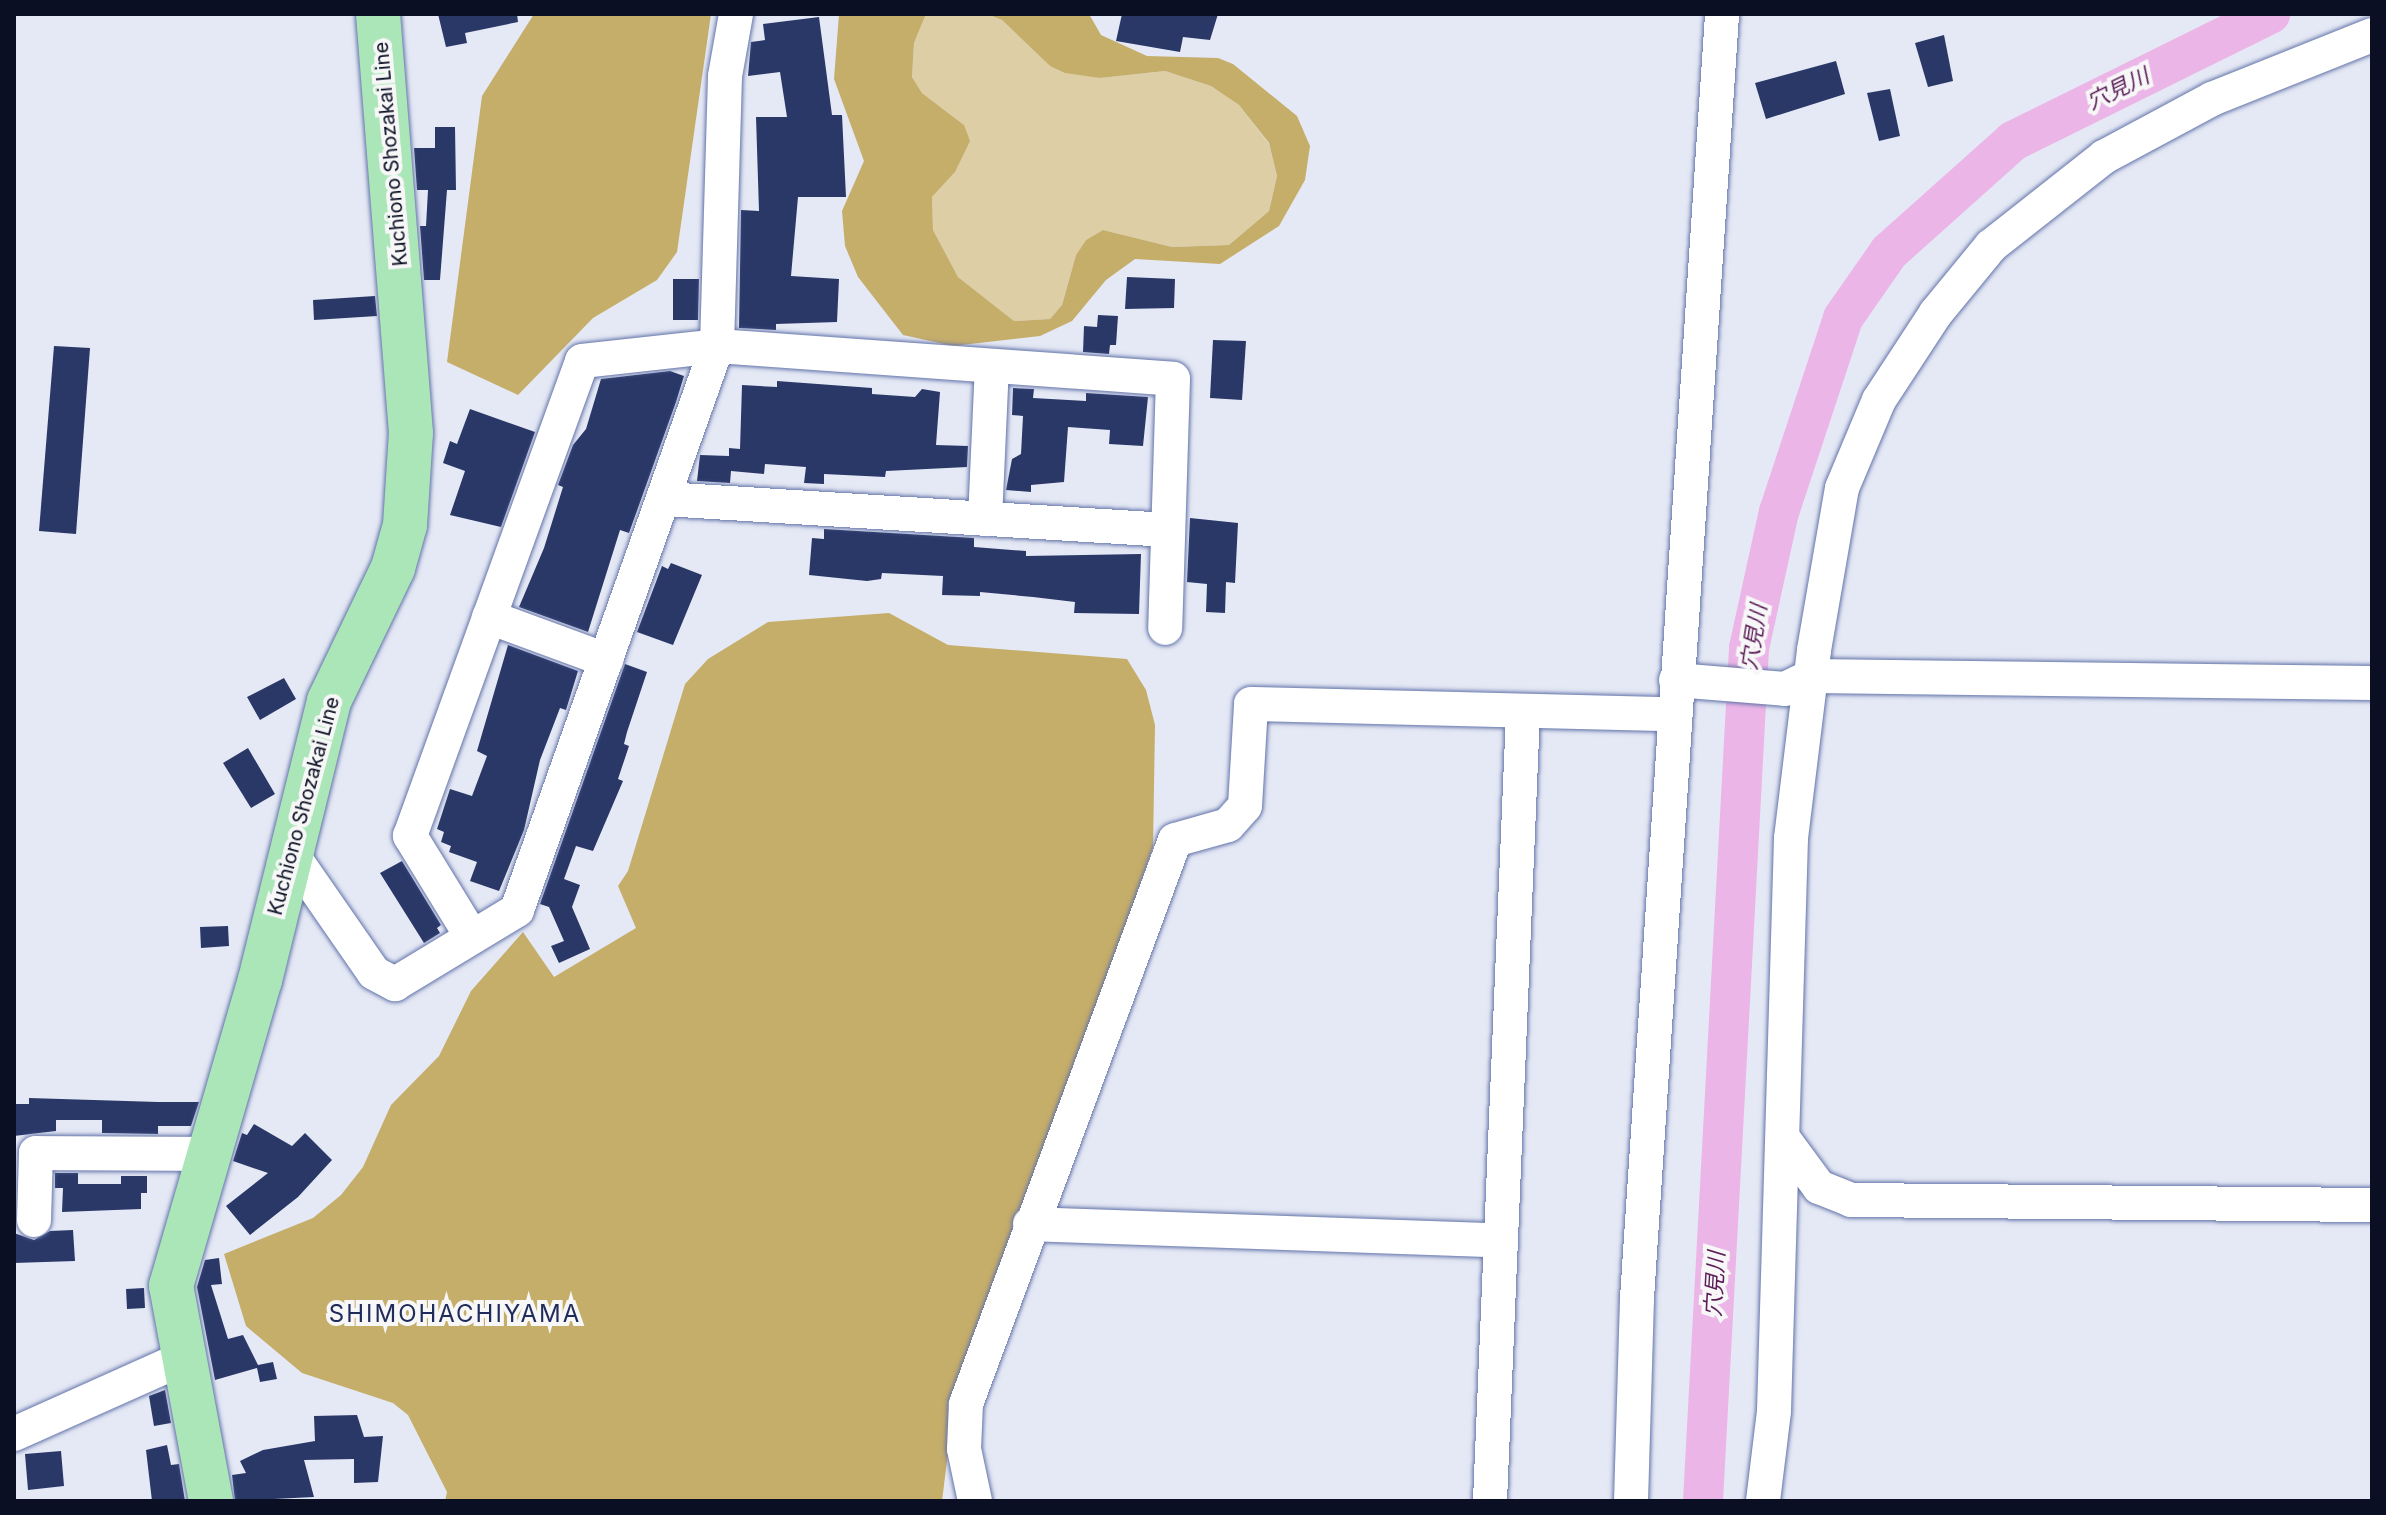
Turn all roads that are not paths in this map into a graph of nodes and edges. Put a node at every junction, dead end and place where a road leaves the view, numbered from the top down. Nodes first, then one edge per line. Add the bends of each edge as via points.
1 (378, 14) edge
2 (736, 14) edge
3 (1722, 14) edge
4 (2372, 35) edge
5 (717, 346) junction
6 (992, 366) junction
7 (664, 499) junction
8 (985, 519) junction
9 (1168, 530) junction
10 (489, 617) junction
11 (1165, 628) dead end
12 (606, 660) junction
13 (1691, 682) junction
14 (1798, 683) junction
15 (2372, 683) edge
16 (1523, 712) junction
17 (1674, 714) junction
18 (293, 856) junction
19 (472, 937) junction
20 (1783, 1138) junction
21 (208, 1154) junction
22 (2372, 1205) edge
23 (34, 1220) dead end
24 (1030, 1224) junction
25 (1499, 1240) junction
26 (184, 1358) junction
27 (14, 1434) edge
28 (211, 1501) edge
29 (975, 1501) edge
30 (1490, 1501) edge
31 (1631, 1501) edge
32 (1763, 1501) edge

1 - 18 main road, Kuchiono Shozakai Line via 410,418 405,525 393,568 329,701
2 - 5 street via 725,76
3 - 13 street
4 - 14 street via 2212,99 2104,157 1991,246 1936,313 1879,400 1842,488
5 - 6 street
5 - 7 street
5 - 10 street via 582,361
6 - 8 street
6 - 9 street via 1173,379
7 - 8 street
7 - 12 street
8 - 9 street
9 - 11 street
10 - 12 street
10 - 19 street via 410,836
12 - 19 street via 517,910
13 - 14 street
13 - 17 street
14 - 15 street
14 - 20 street
16 - 17 street
16 - 24 street via 1251,704 1245,806 1228,825 1175,840
16 - 25 street
17 - 31 street via 1637,1298
18 - 19 street via 374,973 395,984
18 - 21 main road, Kuchiono Shozakai Line
20 - 22 street via 1819,1187 1851,1200
20 - 32 street via 1774,1411
21 - 23 street via 36,1153
21 - 26 main road, Kuchiono Shozakai Line via 171,1286
24 - 25 street
24 - 29 street via 966,1404 964,1449
25 - 30 street
26 - 27 street
26 - 28 main road, Kuchiono Shozakai Line

